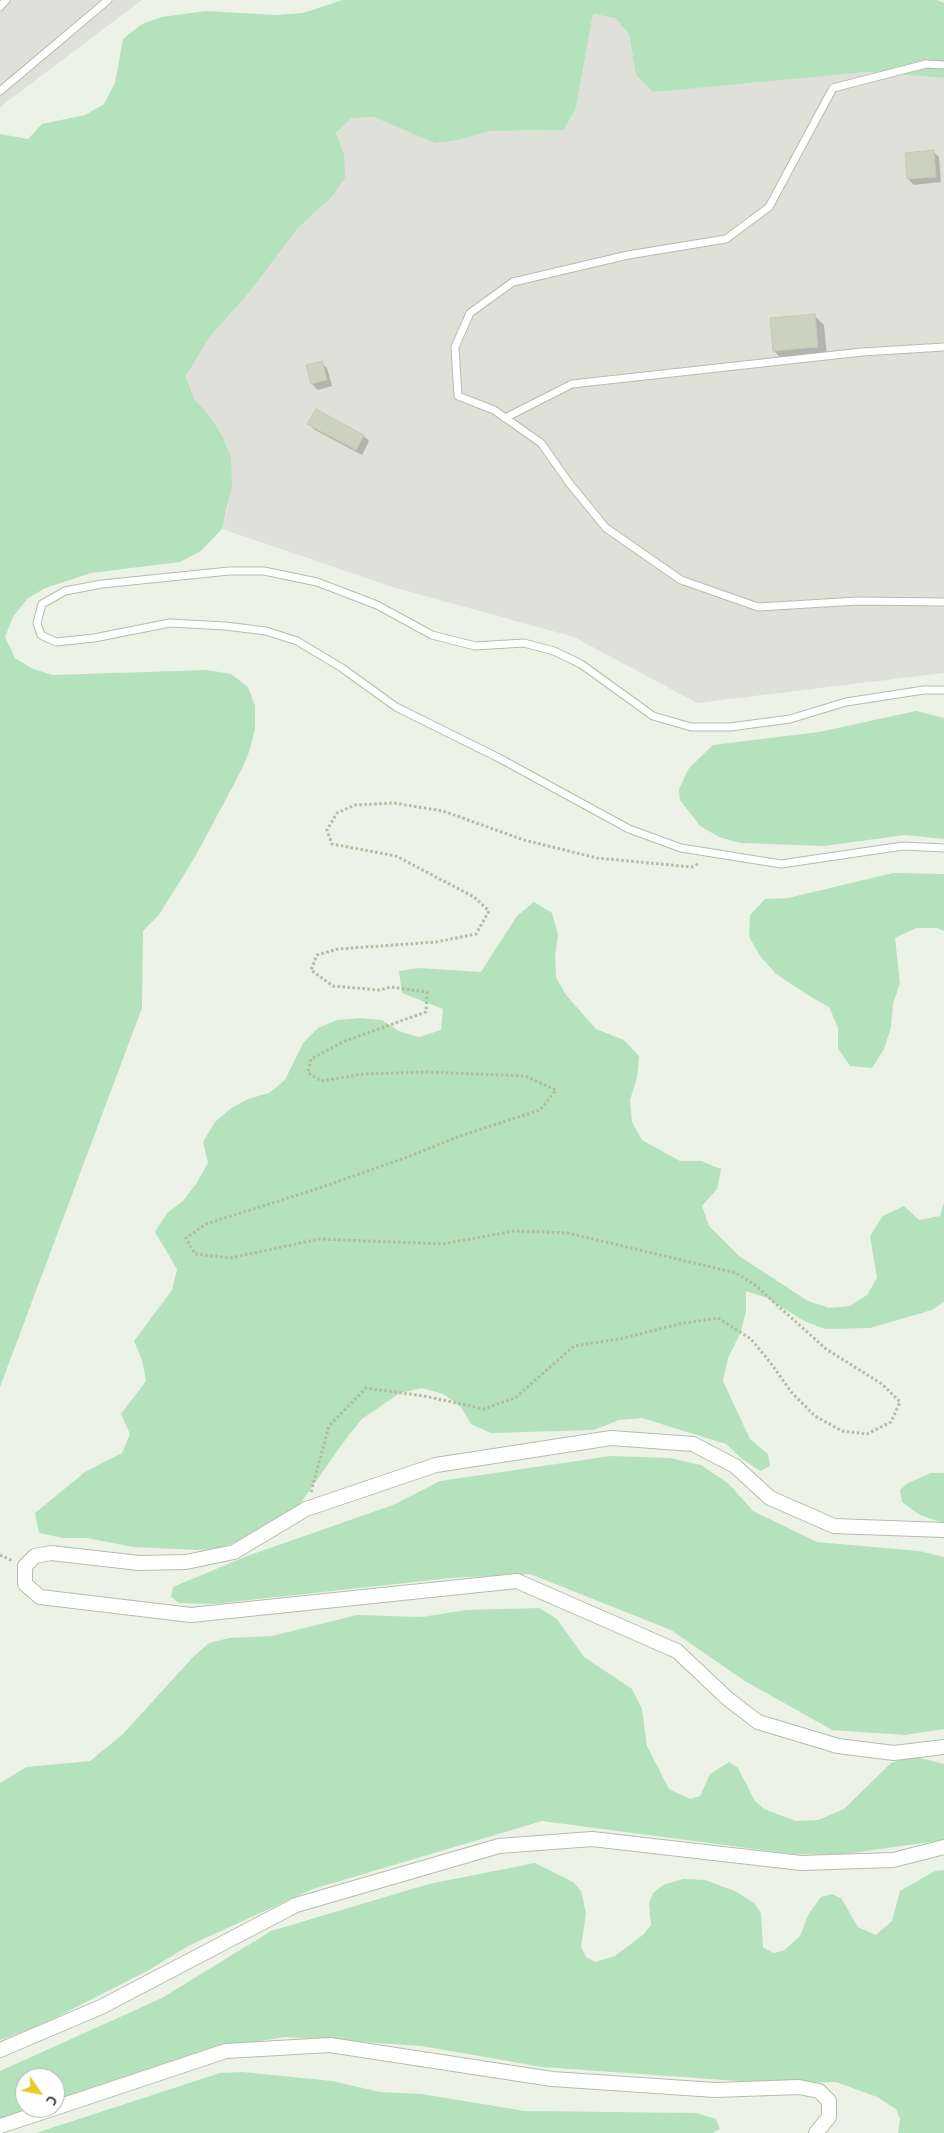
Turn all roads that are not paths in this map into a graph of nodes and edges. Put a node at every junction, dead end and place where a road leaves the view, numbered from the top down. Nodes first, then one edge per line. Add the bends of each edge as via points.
1 (6, 0) edge
2 (108, 0) edge
3 (0, 7) edge
4 (944, 65) edge
5 (0, 91) edge
6 (944, 348) edge
7 (505, 418) junction
8 (944, 602) edge
9 (944, 690) edge
10 (944, 848) edge
11 (944, 1530) edge
12 (944, 1747) edge
13 (944, 1847) edge
14 (0, 2050) edge
15 (65, 2105) edge
16 (24, 2118) edge
17 (0, 2126) edge
18 (816, 2133) edge

1 - 3 lane
2 - 5 lane
4 - 7 lane via 926,64 833,88 769,207 726,239 628,256 512,282 470,313 456,348 458,396 494,410
6 - 7 lane via 862,352 572,384
7 - 8 lane via 541,443 606,528 681,580 758,607 858,601
9 - 10 lane via 846,702 781,720 730,727 691,727 653,716 581,664 554,651 524,643 475,646 432,635 377,605 317,582 264,571 229,570 65,591 42,604 37,623 41,635 56,642 170,623 266,631 298,641 396,707 499,758 629,829 681,848 781,864 903,846
11 - 12 street via 834,1526 770,1498 735,1466 693,1444 611,1438 436,1465 306,1509 234,1552 186,1562 139,1563 50,1553 35,1556 25,1566 25,1584 40,1597 191,1615 517,1581 677,1651 758,1722 838,1746 894,1753
13 - 14 street via 893,1860 801,1863 592,1840 499,1846 296,1904 101,2008
15 - 18 street via 226,2051 330,2045 552,2080 715,2090 800,2087 819,2091 829,2101 829,2117
16 - 17 street

